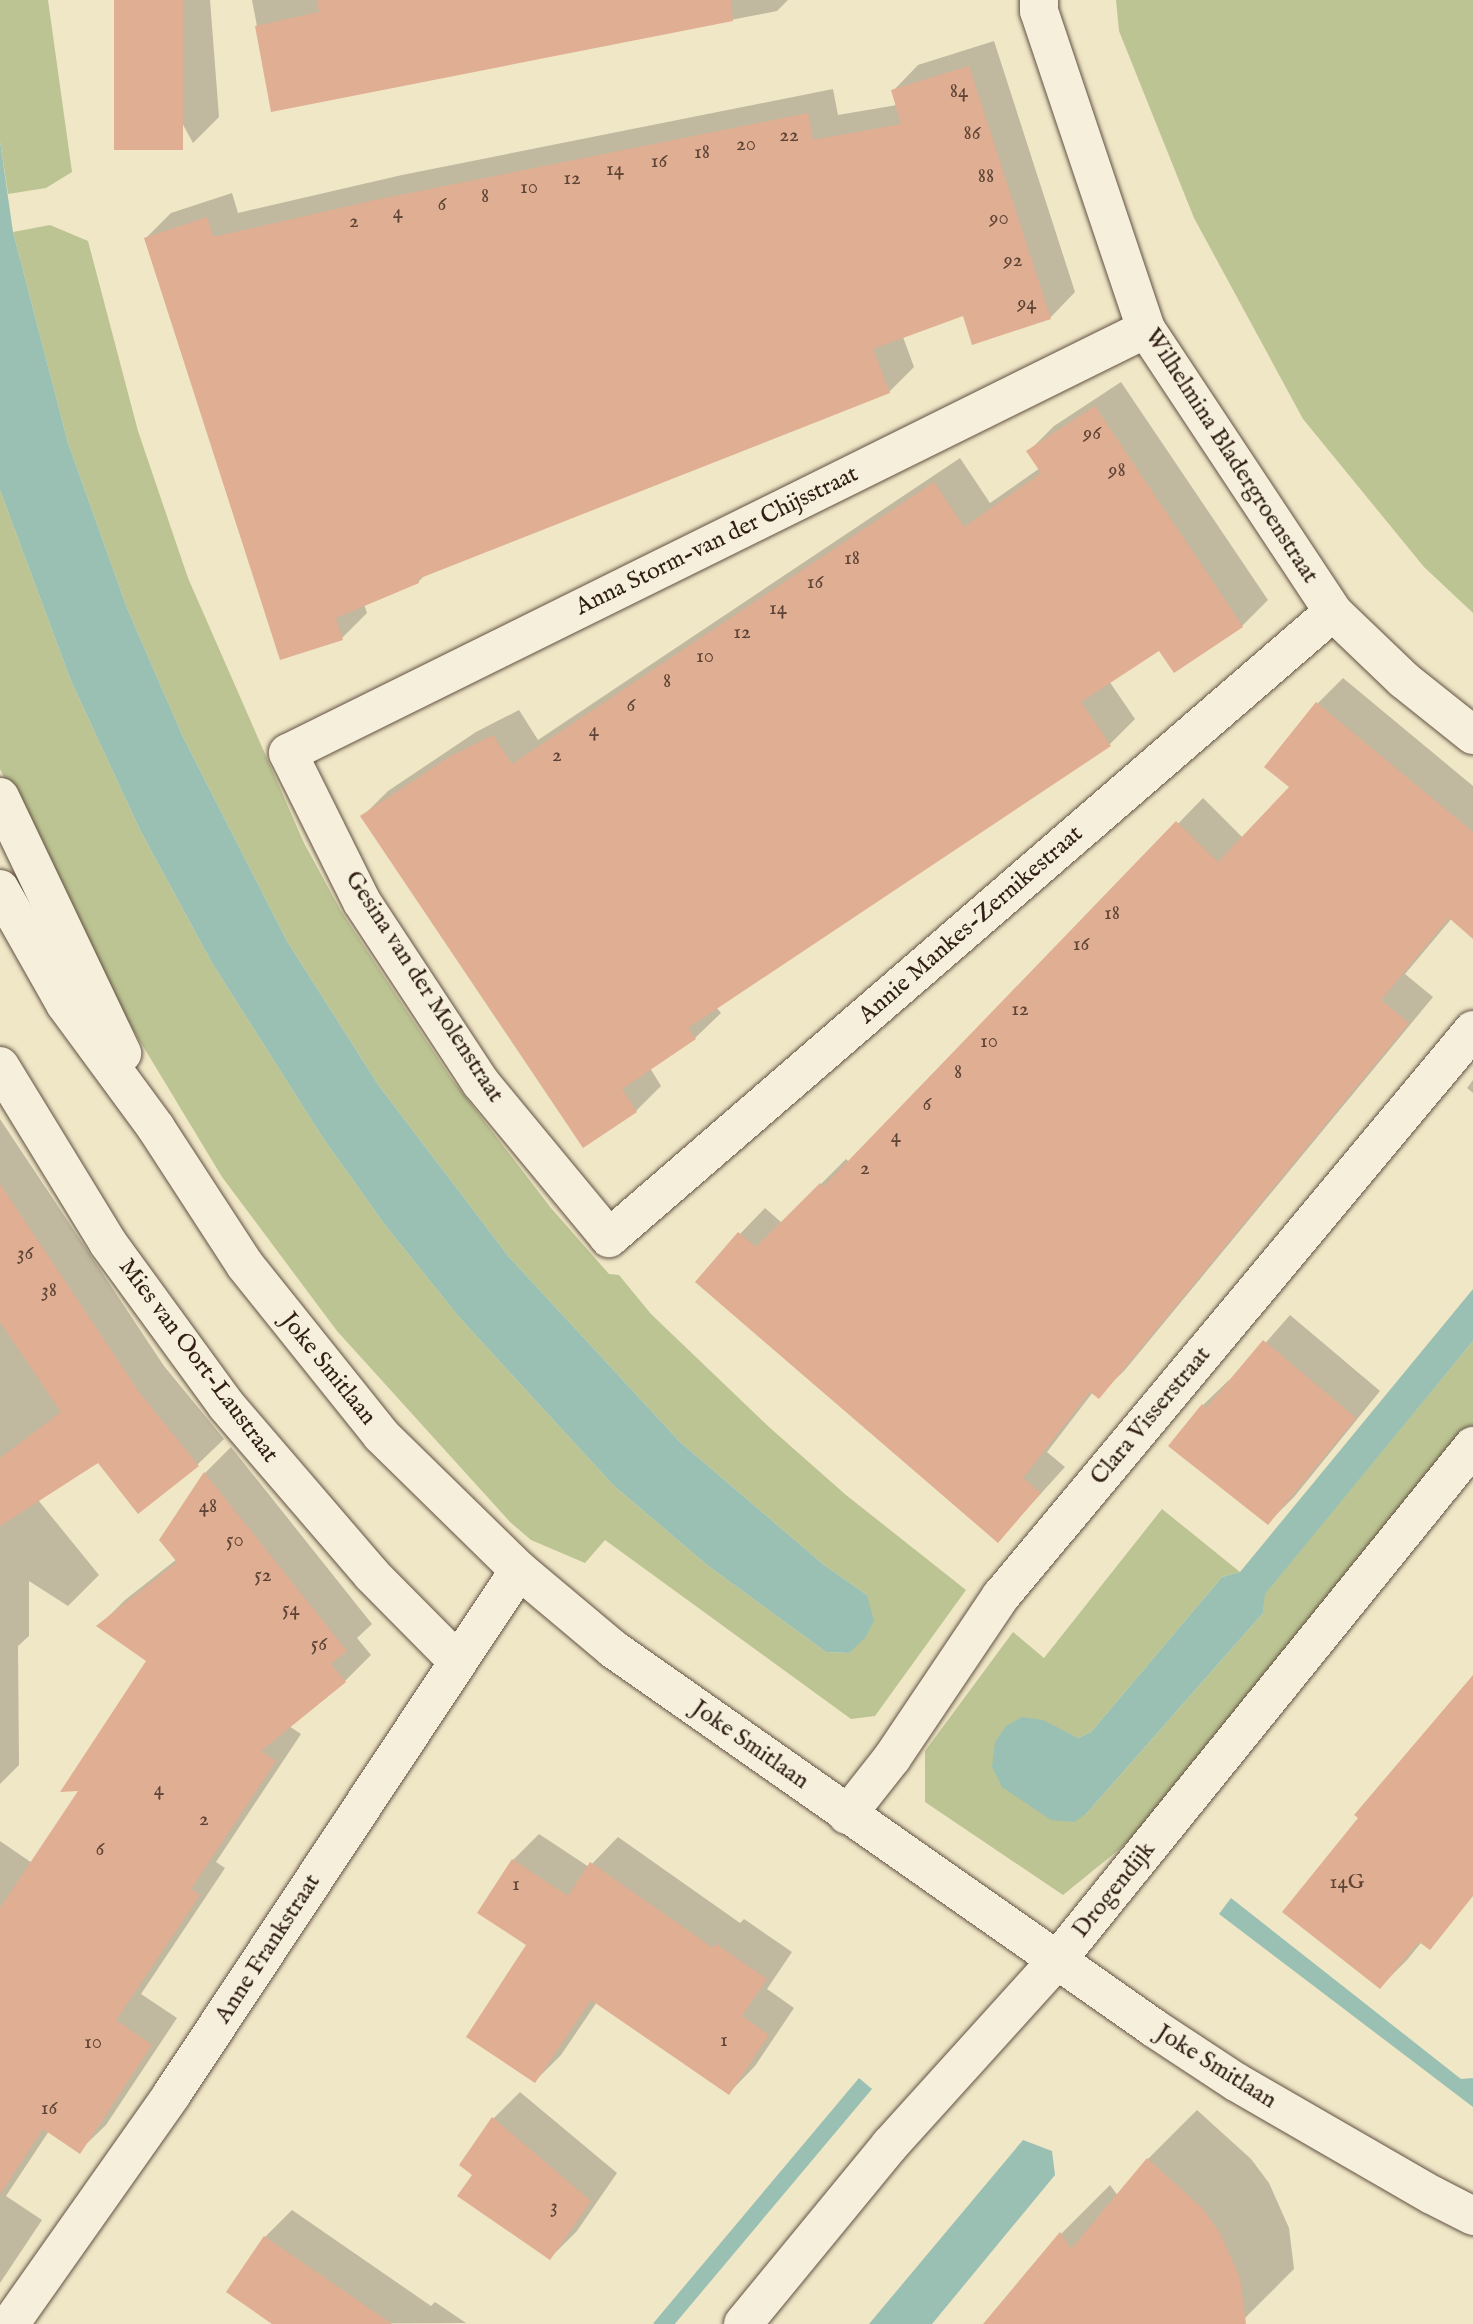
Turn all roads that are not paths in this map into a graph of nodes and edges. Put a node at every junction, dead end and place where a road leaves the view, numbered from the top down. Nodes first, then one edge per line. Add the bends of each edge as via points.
1 (1039, 0) edge
2 (1146, 329) junction
3 (1333, 612) junction
4 (1473, 735) edge
5 (288, 753) joint
6 (0, 797) edge
7 (0, 889) edge
8 (1473, 1030) edge
9 (0, 1066) edge
10 (156, 1128) junction
11 (609, 1238) joint
12 (1473, 1446) edge
13 (519, 1570) junction
14 (458, 1662) junction
15 (847, 1815) junction
16 (1058, 1959) junction
17 (1473, 2216) edge
18 (10, 2324) edge
19 (743, 2324) edge

1 - 2 street, Wilhelmina Bladergroenstraat
2 - 3 street, Wilhelmina Bladergroenstraat
2 - 5 street, Anna Storm-van der Chijsstraat
3 - 4 street, Wilhelmina Bladergroenstraat via 1404,680
3 - 11 street, Annie Mankes-Zernikestraat
5 - 11 street, Gesina van der Molenstraat via 362,902 481,1083
6 - 10 street, Joke Smitlaan
7 - 10 street, Joke Smitlaan via 65,1004
8 - 15 street, Clara Visserstraat via 1001,1596 892,1758
9 - 14 street, Mies van Oort-Laustraat via 108,1243 226,1405 372,1576
10 - 13 street, Joke Smitlaan via 245,1265 381,1435
12 - 16 street, Drogendijk
13 - 14 street, Anne Frankstraat
13 - 15 street, Joke Smitlaan via 614,1649
14 - 18 street, Anne Frankstraat via 172,2094
15 - 16 street, Joke Smitlaan
16 - 17 street, Joke Smitlaan via 1236,2081
16 - 19 street, Drogendijk via 890,2145

